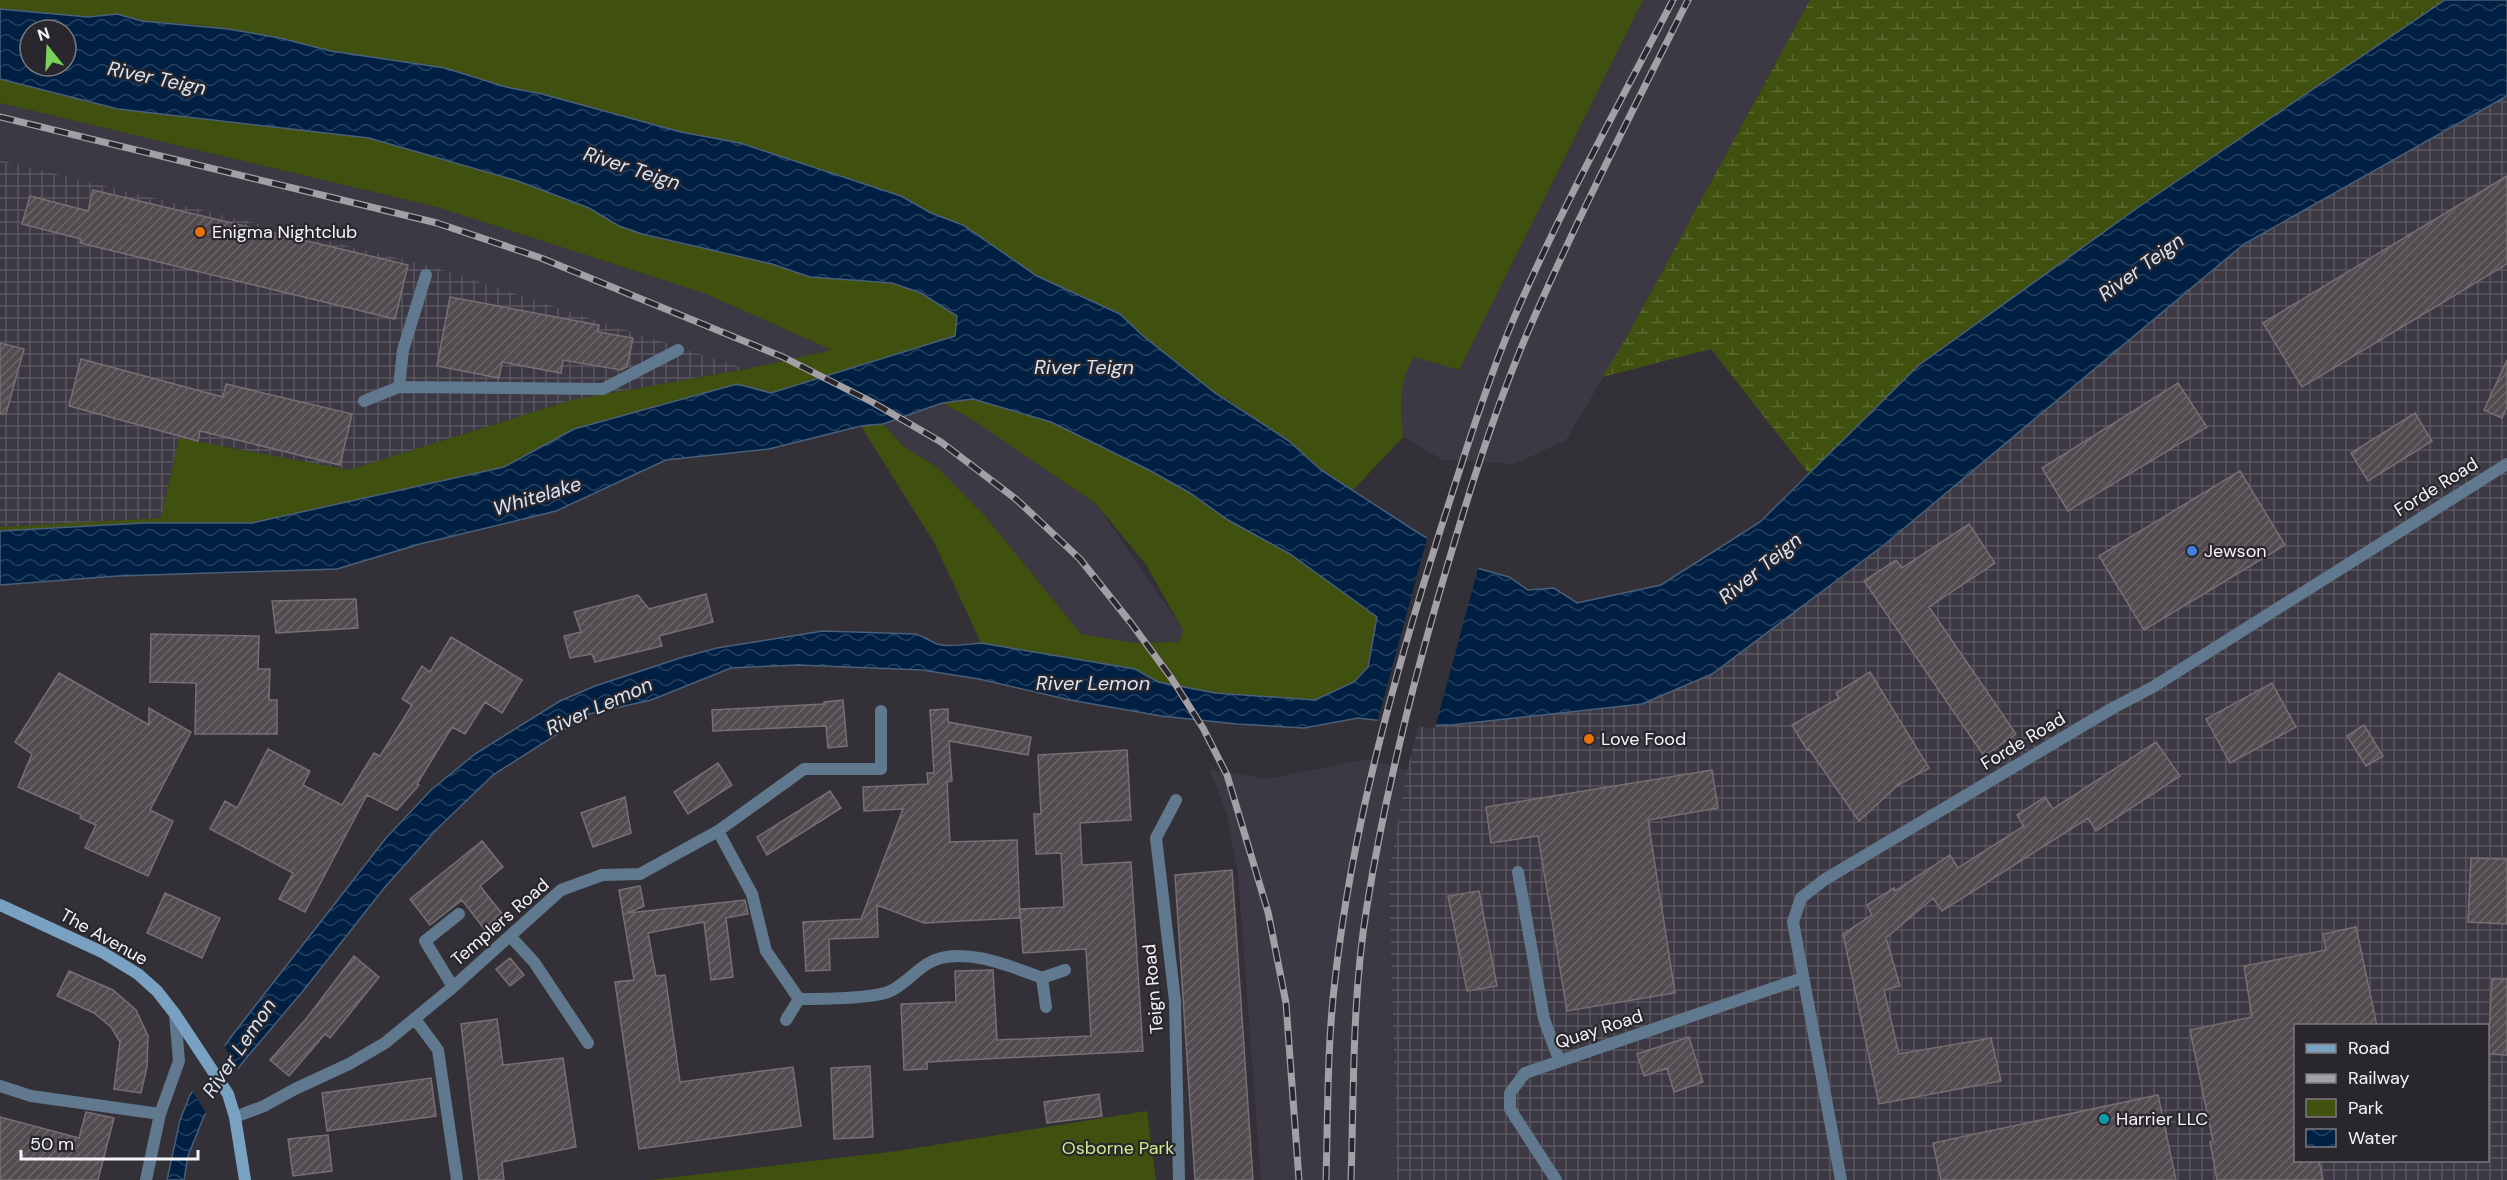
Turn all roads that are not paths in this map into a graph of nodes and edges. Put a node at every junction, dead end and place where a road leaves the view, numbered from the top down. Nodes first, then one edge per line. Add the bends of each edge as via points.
1 (426, 275) dead end
2 (678, 350) dead end
3 (399, 387) junction
4 (364, 402) dead end
5 (2507, 464) edge
6 (881, 711) dead end
7 (1176, 800) dead end
8 (718, 831) junction
9 (1518, 872) dead end
10 (0, 905) edge
11 (459, 914) dead end
12 (510, 936) junction
13 (1065, 970) dead end
14 (1042, 978) junction
15 (1803, 978) junction
16 (453, 987) junction
17 (799, 999) junction
18 (1046, 1007) dead end
19 (175, 1014) junction
20 (415, 1019) junction
21 (786, 1020) dead end
22 (588, 1043) dead end
23 (1559, 1060) junction
24 (0, 1086) edge
25 (160, 1114) junction
26 (235, 1117) junction
27 (146, 1180) edge
28 (245, 1180) edge
29 (457, 1180) edge
30 (1179, 1180) edge
31 (1556, 1180) edge
32 (1841, 1180) edge

1 - 3 street via 403,350
2 - 3 street via 603,389
3 - 4 street
5 - 15 street, Forde Road via 2153,687 1824,880 1801,898 1793,922
6 - 8 street, Templers Road via 881,769 804,770
7 - 30 street, Teign Road via 1156,838 1175,1001
8 - 12 street, Templers Road via 640,874 602,875 561,890
8 - 17 street via 753,894 766,951
9 - 23 street via 1544,1019
10 - 19 main road, The Avenue via 102,952 138,974
11 - 16 street via 425,941
12 - 16 street, Templers Road
12 - 22 street via 534,962
13 - 14 street
14 - 17 street via 995,960 949,958 929,962 887,993
14 - 18 street
15 - 23 street, Quay Road via 1634,1038
15 - 32 street, Forde Road
16 - 20 street, Templers Road
17 - 21 street
19 - 25 street via 179,1061
19 - 26 main road, The Avenue via 228,1094
20 - 26 street, Templers Road via 349,1064
20 - 29 street via 438,1050
23 - 31 street, Quay Road via 1525,1073 1510,1093 1509,1101 1510,1109
24 - 25 street via 31,1096
25 - 27 street
26 - 28 main road, The Avenue

